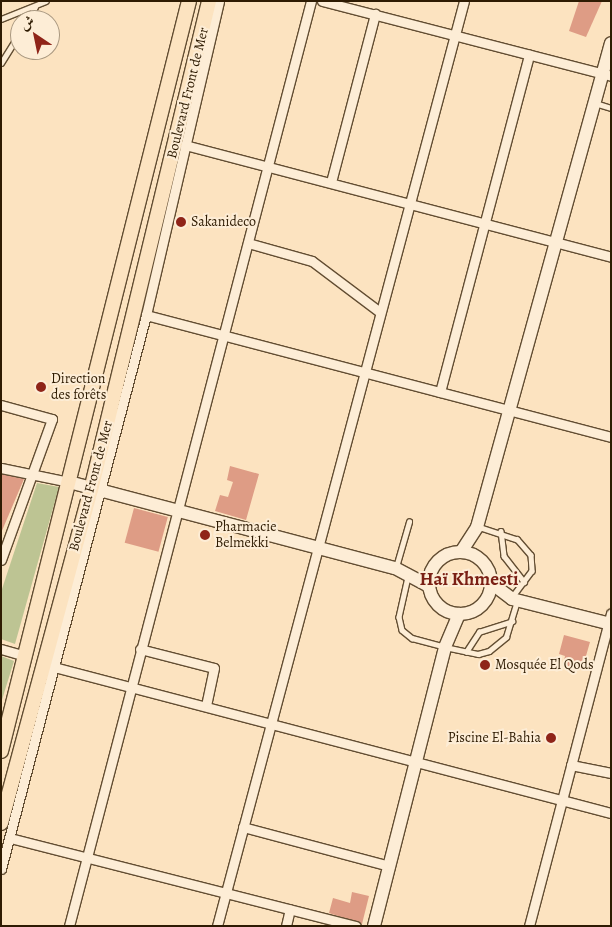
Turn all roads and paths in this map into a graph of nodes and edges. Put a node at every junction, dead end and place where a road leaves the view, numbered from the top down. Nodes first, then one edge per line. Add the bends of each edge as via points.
1 (46, 1) edge
2 (188, 1) edge
3 (209, 1) edge
4 (218, 1) edge
5 (311, 1) edge
6 (322, 1) edge
7 (464, 1) edge
8 (35, 7) junction
9 (33, 10) edge
10 (375, 14) junction
11 (1, 19) edge
12 (455, 36) junction
13 (611, 43) edge
14 (10, 48) edge
15 (529, 55) junction
16 (1, 62) edge
17 (606, 75) edge
18 (594, 103) junction
19 (611, 108) edge
20 (185, 144) junction
21 (264, 168) junction
22 (330, 182) junction
23 (409, 204) junction
24 (484, 224) junction
25 (248, 243) junction
26 (556, 243) junction
27 (611, 257) edge
28 (380, 312) junction
29 (146, 316) junction
30 (223, 335) junction
31 (363, 373) junction
32 (440, 392) junction
33 (1, 405) edge
34 (510, 410) junction
35 (611, 437) edge
36 (1, 468) edge
37 (33, 476) junction
38 (69, 482) junction
39 (95, 491) junction
40 (176, 512) junction
41 (409, 522) dead end
42 (476, 530) junction
43 (501, 531) junction
44 (317, 549) junction
45 (461, 552) junction
46 (2, 555) edge
47 (478, 558) junction
48 (395, 568) junction
49 (432, 569) junction
50 (411, 574) junction
51 (524, 582) junction
52 (491, 583) junction
53 (429, 586) junction
54 (512, 598) junction
55 (485, 600) junction
56 (446, 610) junction
57 (459, 614) junction
58 (610, 620) edge
59 (512, 621) junction
60 (446, 642) junction
61 (1, 648) edge
62 (140, 649) junction
63 (466, 652) junction
64 (25, 656) junction
65 (54, 667) junction
66 (130, 686) junction
67 (206, 706) junction
68 (272, 724) junction
69 (1, 751) edge
70 (419, 762) junction
71 (572, 765) junction
72 (611, 773) edge
73 (562, 801) junction
74 (611, 813) edge
75 (1, 823) edge
76 (243, 827) junction
77 (10, 838) junction
78 (87, 858) junction
79 (390, 866) junction
80 (1, 869) edge
81 (226, 893) junction
82 (290, 909) junction
83 (69, 926) edge
84 (217, 926) edge
85 (286, 926) edge
86 (356, 926) edge
87 (374, 926) edge
88 (529, 926) edge

1 - 8 lane
2 - 38 main road, Boulevard Front de Mer
3 - 39 main road, Boulevard Front de Mer
4 - 20 street
5 - 21 street
6 - 10 street
7 - 12 street
8 - 9 lane
8 - 11 lane
10 - 12 street
10 - 22 street
12 - 15 street
12 - 23 street
13 - 17 street
14 - 16 lane
15 - 17 street
15 - 24 street
17 - 18 street
18 - 19 lane
18 - 26 street
20 - 21 street
20 - 29 street
21 - 22 street
21 - 25 street
22 - 23 street
23 - 24 street
23 - 28 street
24 - 26 street
24 - 32 street
25 - 28 street via 312,261
25 - 30 street
26 - 27 street
26 - 34 street
28 - 31 street
29 - 30 street
29 - 39 street
30 - 31 street
30 - 40 street
31 - 32 street
31 - 44 street
32 - 34 street
33 - 37 street via 52,419
34 - 35 street
34 - 42 street
36 - 37 street
37 - 38 street
37 - 46 street
38 - 39 street
38 - 64 main road, Boulevard Front de Mer
39 - 40 street
39 - 65 street
39 - 75 main road, Boulevard Front de Mer
40 - 44 street
40 - 62 street
41 - 48 lane
42 - 43 lane
42 - 45 street
42 - 47 street
43 - 51 lane via 504,556
43 - 51 lane via 517,538 531,555 532,571
44 - 48 street
44 - 68 street
45 - 47 street
45 - 49 street via 441,558
47 - 52 street
48 - 50 street
49 - 50 street
49 - 53 street
50 - 53 street
50 - 60 lane via 399,617 402,630 412,638
51 - 54 lane
52 - 54 street
52 - 55 street
53 - 56 street via 436,602
54 - 55 street
54 - 58 street
54 - 59 lane
55 - 57 street via 474,610
56 - 57 street
56 - 60 street
57 - 60 street
58 - 71 street
59 - 63 lane via 479,632
59 - 63 lane via 506,637 489,650
60 - 63 lane
60 - 70 street
61 - 64 street
62 - 66 street
62 - 67 street via 214,668
64 - 69 main road, Boulevard Front de Mer
65 - 66 street
65 - 77 street
66 - 67 street
66 - 78 street
67 - 68 street
68 - 70 street
68 - 76 street
70 - 73 street
70 - 79 street
71 - 72 street
71 - 73 street
73 - 74 street
73 - 88 street
76 - 79 street
76 - 81 street
77 - 78 street
77 - 80 street
78 - 81 street
78 - 83 street
79 - 87 street
81 - 82 street
81 - 84 street
82 - 85 street
82 - 86 street

